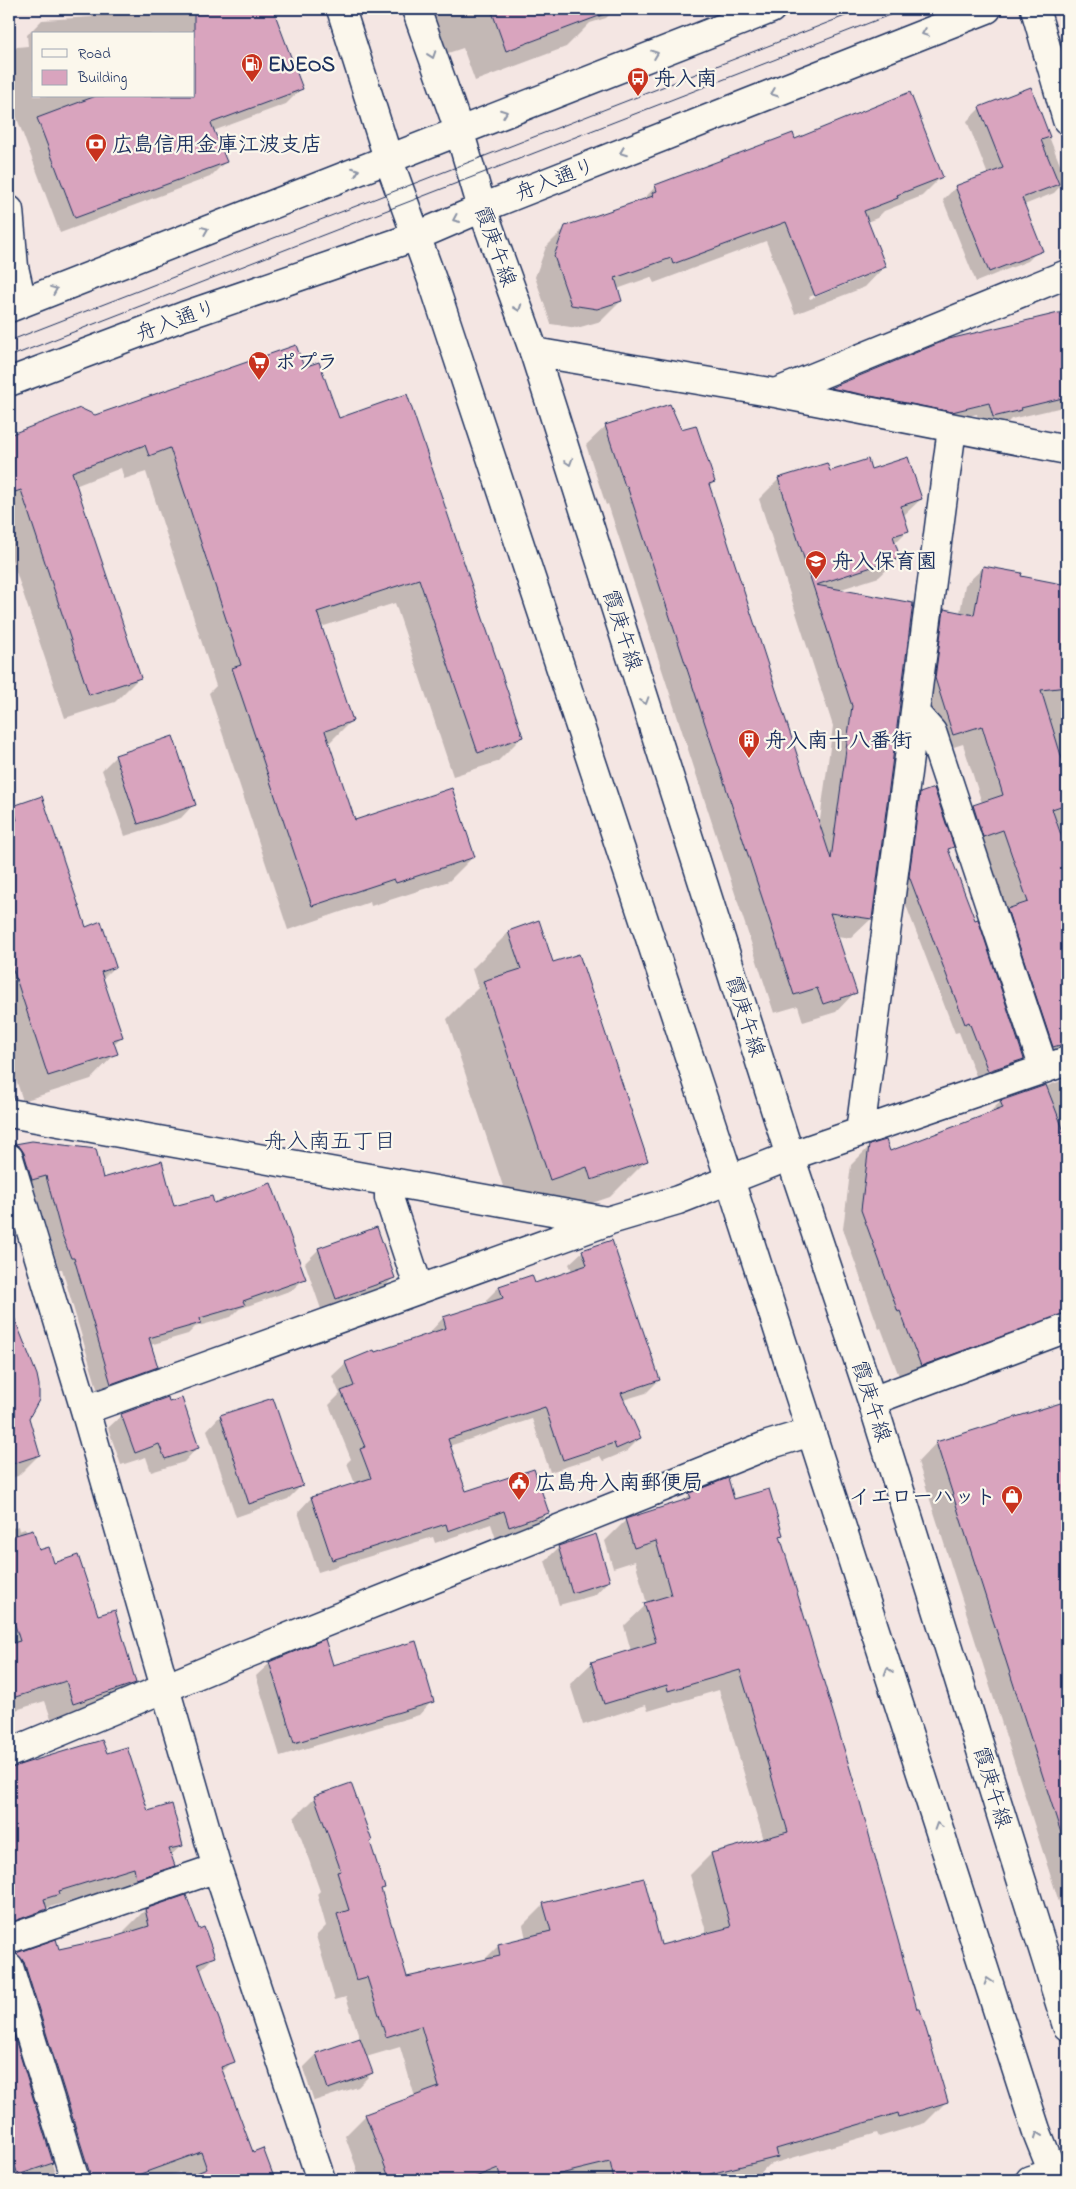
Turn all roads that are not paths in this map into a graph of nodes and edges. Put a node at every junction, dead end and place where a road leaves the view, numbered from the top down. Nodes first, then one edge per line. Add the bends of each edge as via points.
1 (341, 9) edge
2 (416, 9) edge
3 (770, 9) edge
4 (987, 9) edge
5 (1035, 9) edge
6 (1067, 120) edge
7 (459, 130) junction
8 (388, 158) junction
9 (482, 208) junction
10 (9, 210) edge
11 (417, 236) junction
12 (1067, 274) edge
13 (16, 305) edge
14 (534, 352) junction
15 (9, 382) edge
16 (775, 393) junction
17 (952, 428) junction
18 (1067, 450) edge
19 (915, 713) junction
20 (1056, 1064) edge
21 (9, 1113) edge
22 (860, 1132) junction
23 (790, 1156) junction
24 (9, 1158) edge
25 (730, 1180) junction
26 (389, 1182) junction
27 (608, 1221) junction
28 (419, 1289) junction
29 (1067, 1328) edge
30 (872, 1401) junction
31 (85, 1410) junction
32 (811, 1432) junction
33 (165, 1688) junction
34 (9, 1753) edge
35 (217, 1868) junction
36 (9, 1939) edge
37 (9, 1967) edge
38 (1067, 2026) edge
39 (1052, 2176) edge
40 (75, 2180) edge
41 (321, 2180) edge

1 - 8 street
2 -> 7 street, 霞庚午線
7 -> 3 street
4 -> 9 street, 舟入通り
5 - 6 street
7 - 8 street
7 - 9 street, 霞庚午線
8 - 11 street
13 -> 8 street
9 -> 11 street, 舟入通り
9 -> 14 street, 霞庚午線
10 - 13 street
11 - 15 street, 舟入通り via 184,316
11 - 25 street
12 - 16 street
14 - 16 street
14 -> 23 street, 霞庚午線
16 - 17 street
17 - 18 street
17 - 19 street
19 - 20 street via 932,732
19 - 22 street
20 - 22 street
21 - 26 street
22 - 23 street
23 - 25 street
23 - 30 street, 霞庚午線
24 - 31 street
25 - 27 street
25 - 32 street
26 - 27 street
26 - 28 street via 389,1198
27 - 28 street
28 - 31 street
29 - 30 street
30 - 38 street, 霞庚午線
31 - 33 street
32 - 33 street via 768,1445
39 -> 32 street
33 - 34 street
33 - 35 street
35 - 36 street
35 - 41 street
37 - 40 street

